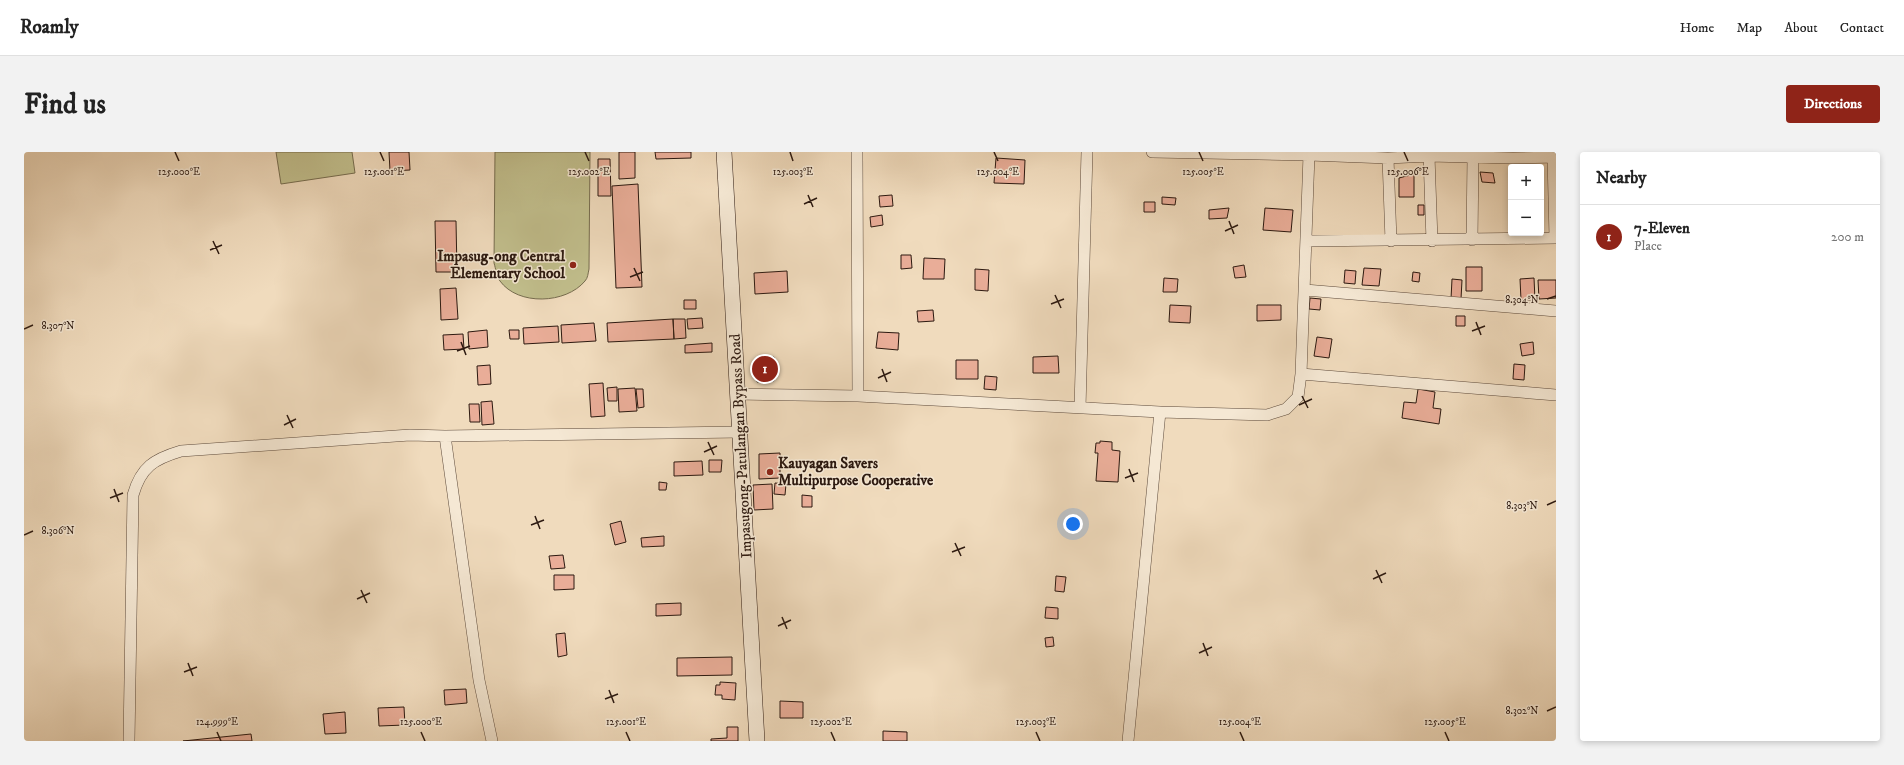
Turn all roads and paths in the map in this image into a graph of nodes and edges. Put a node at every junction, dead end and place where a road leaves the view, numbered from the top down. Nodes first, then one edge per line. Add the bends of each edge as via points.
1 (724, 152) edge
2 (857, 152) edge
3 (1087, 152) edge
4 (1152, 152) edge
5 (1309, 154) edge
6 (1429, 156) junction
7 (1473, 157) junction
8 (1555, 157) edge
9 (1388, 158) junction
10 (1513, 162) edge
11 (1516, 236) edge
12 (1555, 238) edge
13 (1432, 240) junction
14 (1472, 240) junction
15 (1306, 241) junction
16 (1391, 241) junction
17 (1305, 290) junction
18 (1556, 311) edge
19 (1301, 374) junction
20 (738, 394) junction
21 (1556, 395) edge
22 (858, 396) junction
23 (1080, 408) junction
24 (1160, 412) junction
25 (740, 432) junction
26 (445, 436) junction
27 (129, 741) edge
28 (492, 741) edge
29 (757, 741) edge
30 (1128, 741) edge

1 - 20 main road, Impasugong-Patulangan Bypass Road
2 - 22 street
3 - 23 street
4 - 5 street
5 - 9 street
5 - 15 street
6 - 7 street
6 - 9 street
6 - 13 street
7 - 10 street
7 - 14 street
8 - 10 street
8 - 12 street
9 - 16 street
11 - 12 street
11 - 14 street
13 - 14 street
13 - 16 street
15 - 16 street
15 - 17 street
17 - 18 street
17 - 19 street
19 - 21 street
19 - 24 street via 1298,397 1286,409 1267,415
20 - 22 street
20 - 25 main road, Impasugong-Patulangan Bypass Road
22 - 23 street
23 - 24 street
24 - 30 street
25 - 26 street
25 - 29 main road, Impasugong-Patulangan Bypass Road
26 - 27 street via 402,436 181,451 162,456 148,467 138,479 133,495
26 - 28 street via 479,680

